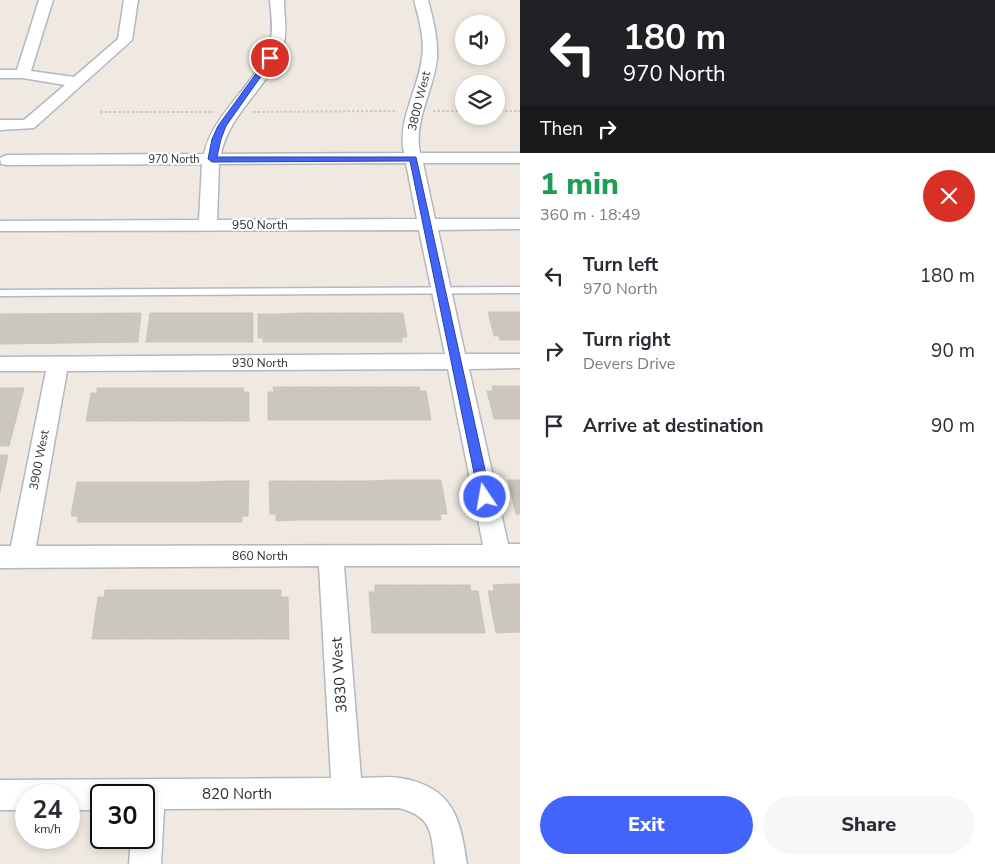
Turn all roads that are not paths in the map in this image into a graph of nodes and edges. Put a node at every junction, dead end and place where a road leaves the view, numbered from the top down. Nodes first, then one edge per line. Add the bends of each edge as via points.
1 (46, 0) edge
2 (131, 0) edge
3 (277, 0) edge
4 (421, 0) edge
5 (0, 74) edge
6 (23, 74) junction
7 (75, 82) junction
8 (0, 125) edge
9 (14, 148) edge
10 (520, 158) edge
11 (212, 159) junction
12 (414, 159) junction
13 (520, 224) edge
14 (428, 225) junction
15 (0, 226) edge
16 (208, 226) junction
17 (520, 290) edge
18 (442, 291) junction
19 (0, 293) edge
20 (457, 361) junction
21 (520, 361) edge
22 (0, 364) edge
23 (58, 364) junction
24 (509, 555) edge
25 (331, 556) junction
26 (10, 557) edge
27 (347, 793) junction
28 (155, 794) edge
29 (0, 795) edge
30 (15, 795) edge
31 (146, 849) edge
32 (145, 864) edge
33 (451, 864) edge

1 - 6 street
2 - 7 street via 125,40
3 - 11 street via 278,32 274,49 265,67 222,126
4 - 12 street, 3800 West via 430,46 410,126
5 - 6 street
6 - 7 street
7 - 9 street
8 - 9 street, 970 North
9 - 11 street, 970 North
10 - 12 street, 970 North
11 - 12 street, 970 North
11 - 16 street
12 - 14 street, 3800 West
13 - 14 street, 950 North
14 - 16 street, 950 North
14 - 18 street, 3800 West
15 - 16 street, 950 North
17 - 18 lane
18 - 19 lane
18 - 20 street, 3800 West
20 - 21 street, 930 North
20 - 23 street, 930 North
20 - 24 street, 3800 West
22 - 23 street, 930 North
23 - 26 street, 3900 West
24 - 25 street, 860 North
25 - 26 street, 860 North
25 - 27 street, 3830 West
27 - 28 street, 820 North
27 - 33 street, 820 North via 399,793 420,798 437,811 445,824
29 - 30 street
31 - 32 street

